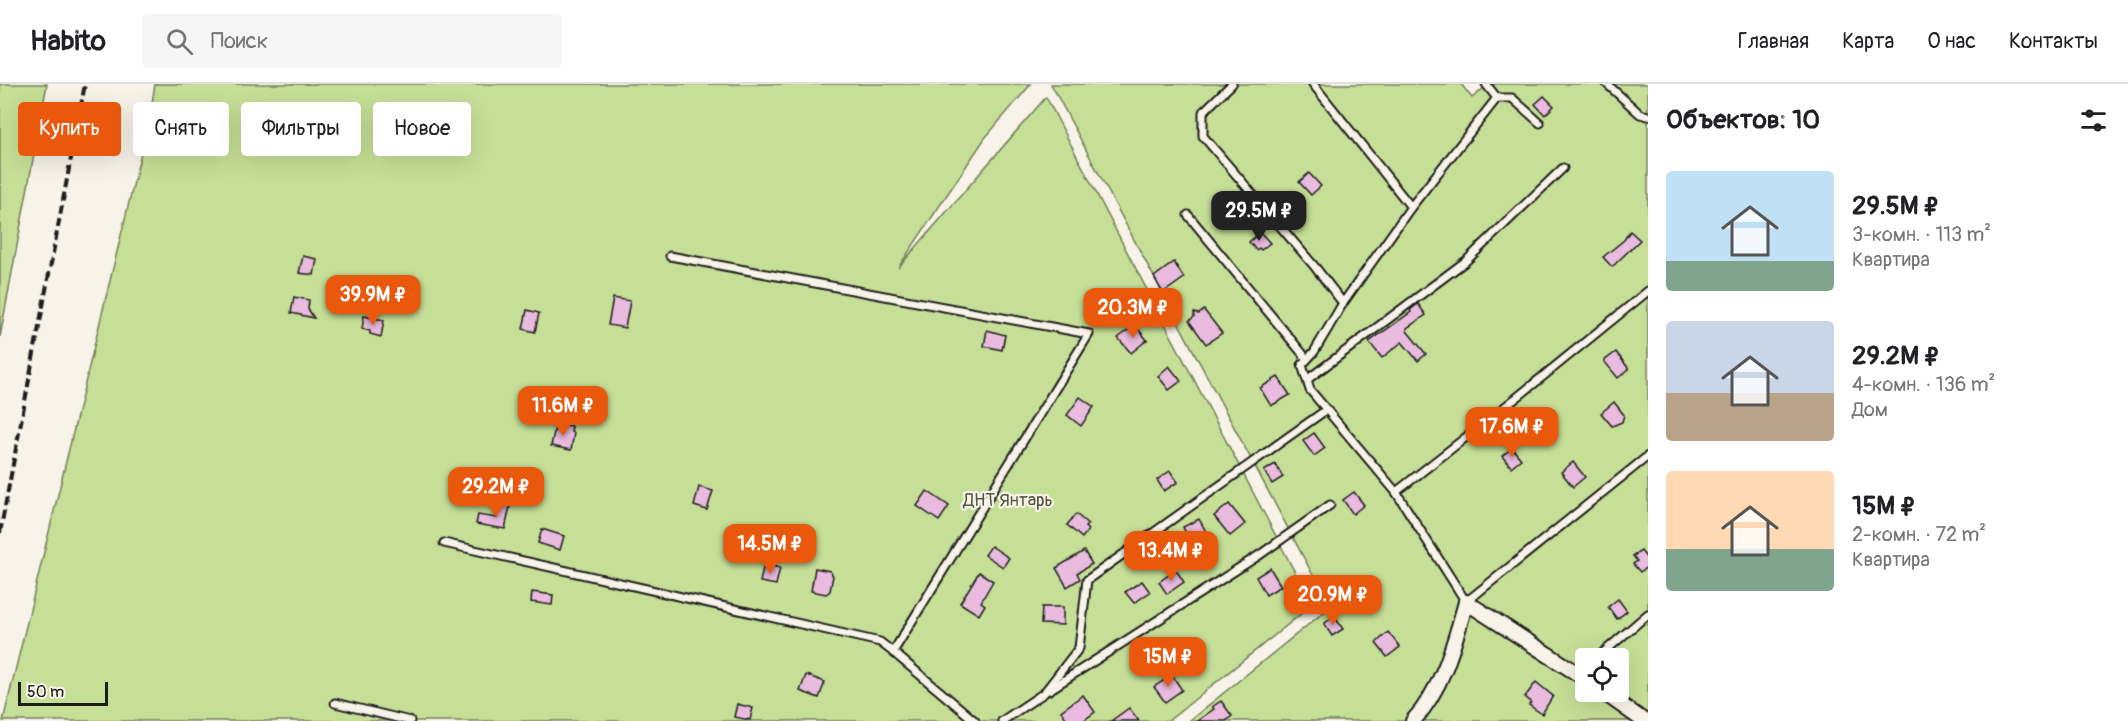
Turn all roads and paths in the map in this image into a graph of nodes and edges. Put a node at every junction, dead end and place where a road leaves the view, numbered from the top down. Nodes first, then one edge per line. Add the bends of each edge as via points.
1 (1232, 84) edge
2 (1313, 84) edge
3 (1486, 84) edge
4 (1607, 84) edge
5 (1497, 98) junction
6 (1648, 116) edge
7 (1540, 123) dead end
8 (1563, 168) dead end
9 (1411, 207) junction
10 (1188, 215) dead end
11 (670, 256) dead end
12 (1648, 291) edge
13 (1343, 303) junction
14 (1307, 359) junction
15 (1308, 379) junction
16 (1326, 410) junction
17 (1648, 456) edge
18 (1396, 492) junction
19 (1330, 505) dead end
20 (444, 543) dead end
21 (1466, 602) junction
22 (1648, 614) edge
23 (1609, 648) edge
24 (893, 652) junction
25 (1575, 669) edge
26 (1044, 693) junction
27 (1617, 702) edge
28 (335, 703) dead end
29 (410, 721) edge
30 (975, 721) edge
31 (1002, 721) edge
32 (1413, 721) edge
33 (1644, 721) edge

1 - 13 lane via 1203,112 1203,136
2 - 9 lane
3 - 5 lane
4 - 6 lane via 1640,114
5 - 7 lane via 1512,98
5 - 9 lane
8 - 15 lane via 1466,261
9 - 13 lane
10 - 14 lane
11 - 24 lane via 1089,334
12 - 18 lane
13 - 14 lane
14 - 15 lane via 1302,365
15 - 16 lane via 1310,390
16 - 18 lane
16 - 26 lane via 1087,580 1079,648
17 - 21 lane
18 - 21 lane
19 - 26 lane via 1261,554
20 - 24 lane via 880,642
21 - 25 street
21 - 32 street via 1447,665
22 - 23 lane
24 - 30 lane
26 - 31 lane
27 - 33 street
28 - 29 lane

